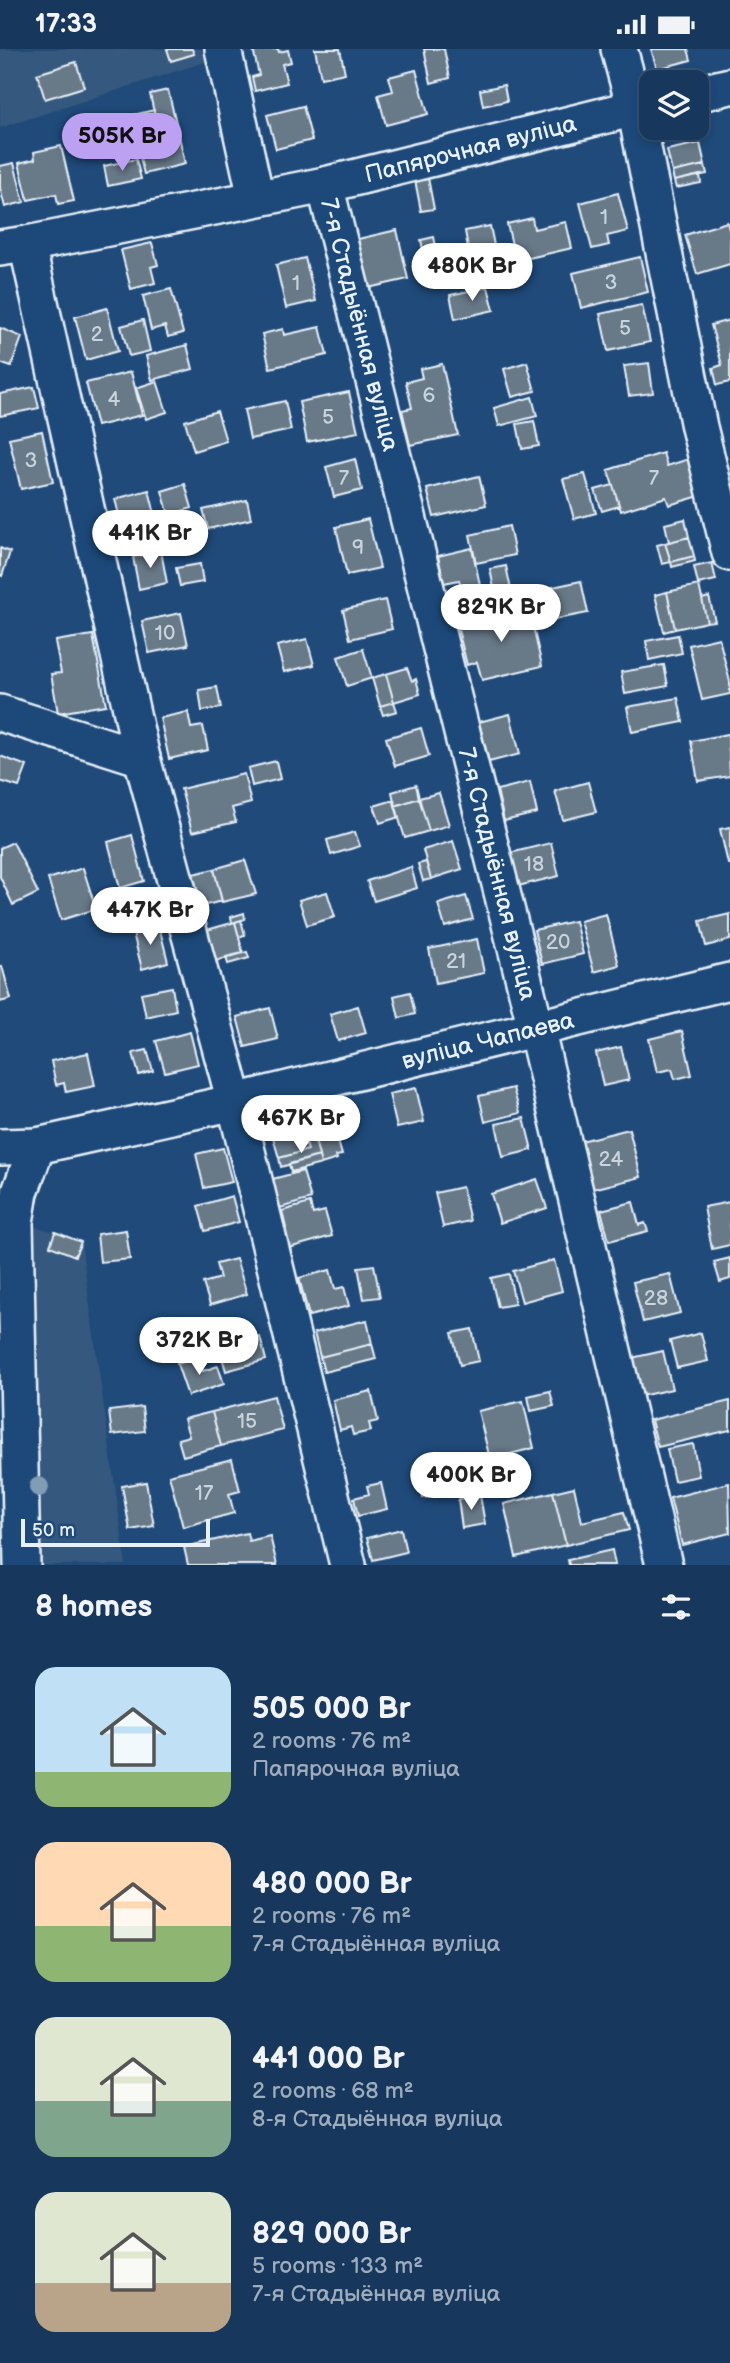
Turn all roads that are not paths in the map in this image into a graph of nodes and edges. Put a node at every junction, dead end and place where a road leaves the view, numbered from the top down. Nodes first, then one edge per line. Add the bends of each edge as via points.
1 (223, 49) edge
2 (619, 49) edge
3 (730, 86) edge
4 (709, 91) edge
5 (639, 96) edge
6 (639, 107) edge
7 (649, 140) edge
8 (325, 185) junction
9 (256, 198) junction
10 (14, 246) edge
11 (730, 553) edge
12 (0, 713) edge
13 (142, 758) junction
14 (730, 981) edge
15 (536, 1028) junction
16 (234, 1102) junction
17 (37, 1146) junction
18 (0, 1147) edge
19 (11, 1526) edge
20 (22, 1565) edge
21 (348, 1565) edge
22 (664, 1565) edge

1 - 9 street
2 - 5 street
3 - 4 street
6 - 8 street, Папярочная вуліца
7 - 11 street via 699,427
8 - 9 street, Папярочная вуліца
8 - 15 street, 7-я Стадыённая вуліца
9 - 10 street, Папярочная вуліца
10 - 13 street
12 - 13 street
13 - 16 street
14 - 15 street, вуліца Чапаева
15 - 16 street, вуліца Чапаева
15 - 22 street, 7-я Стадыённая вуліца
16 - 17 street, вуліца Чапаева
16 - 21 street
17 - 18 street, вуліца Чапаева
17 - 19 street via 15,1221
19 - 20 street

